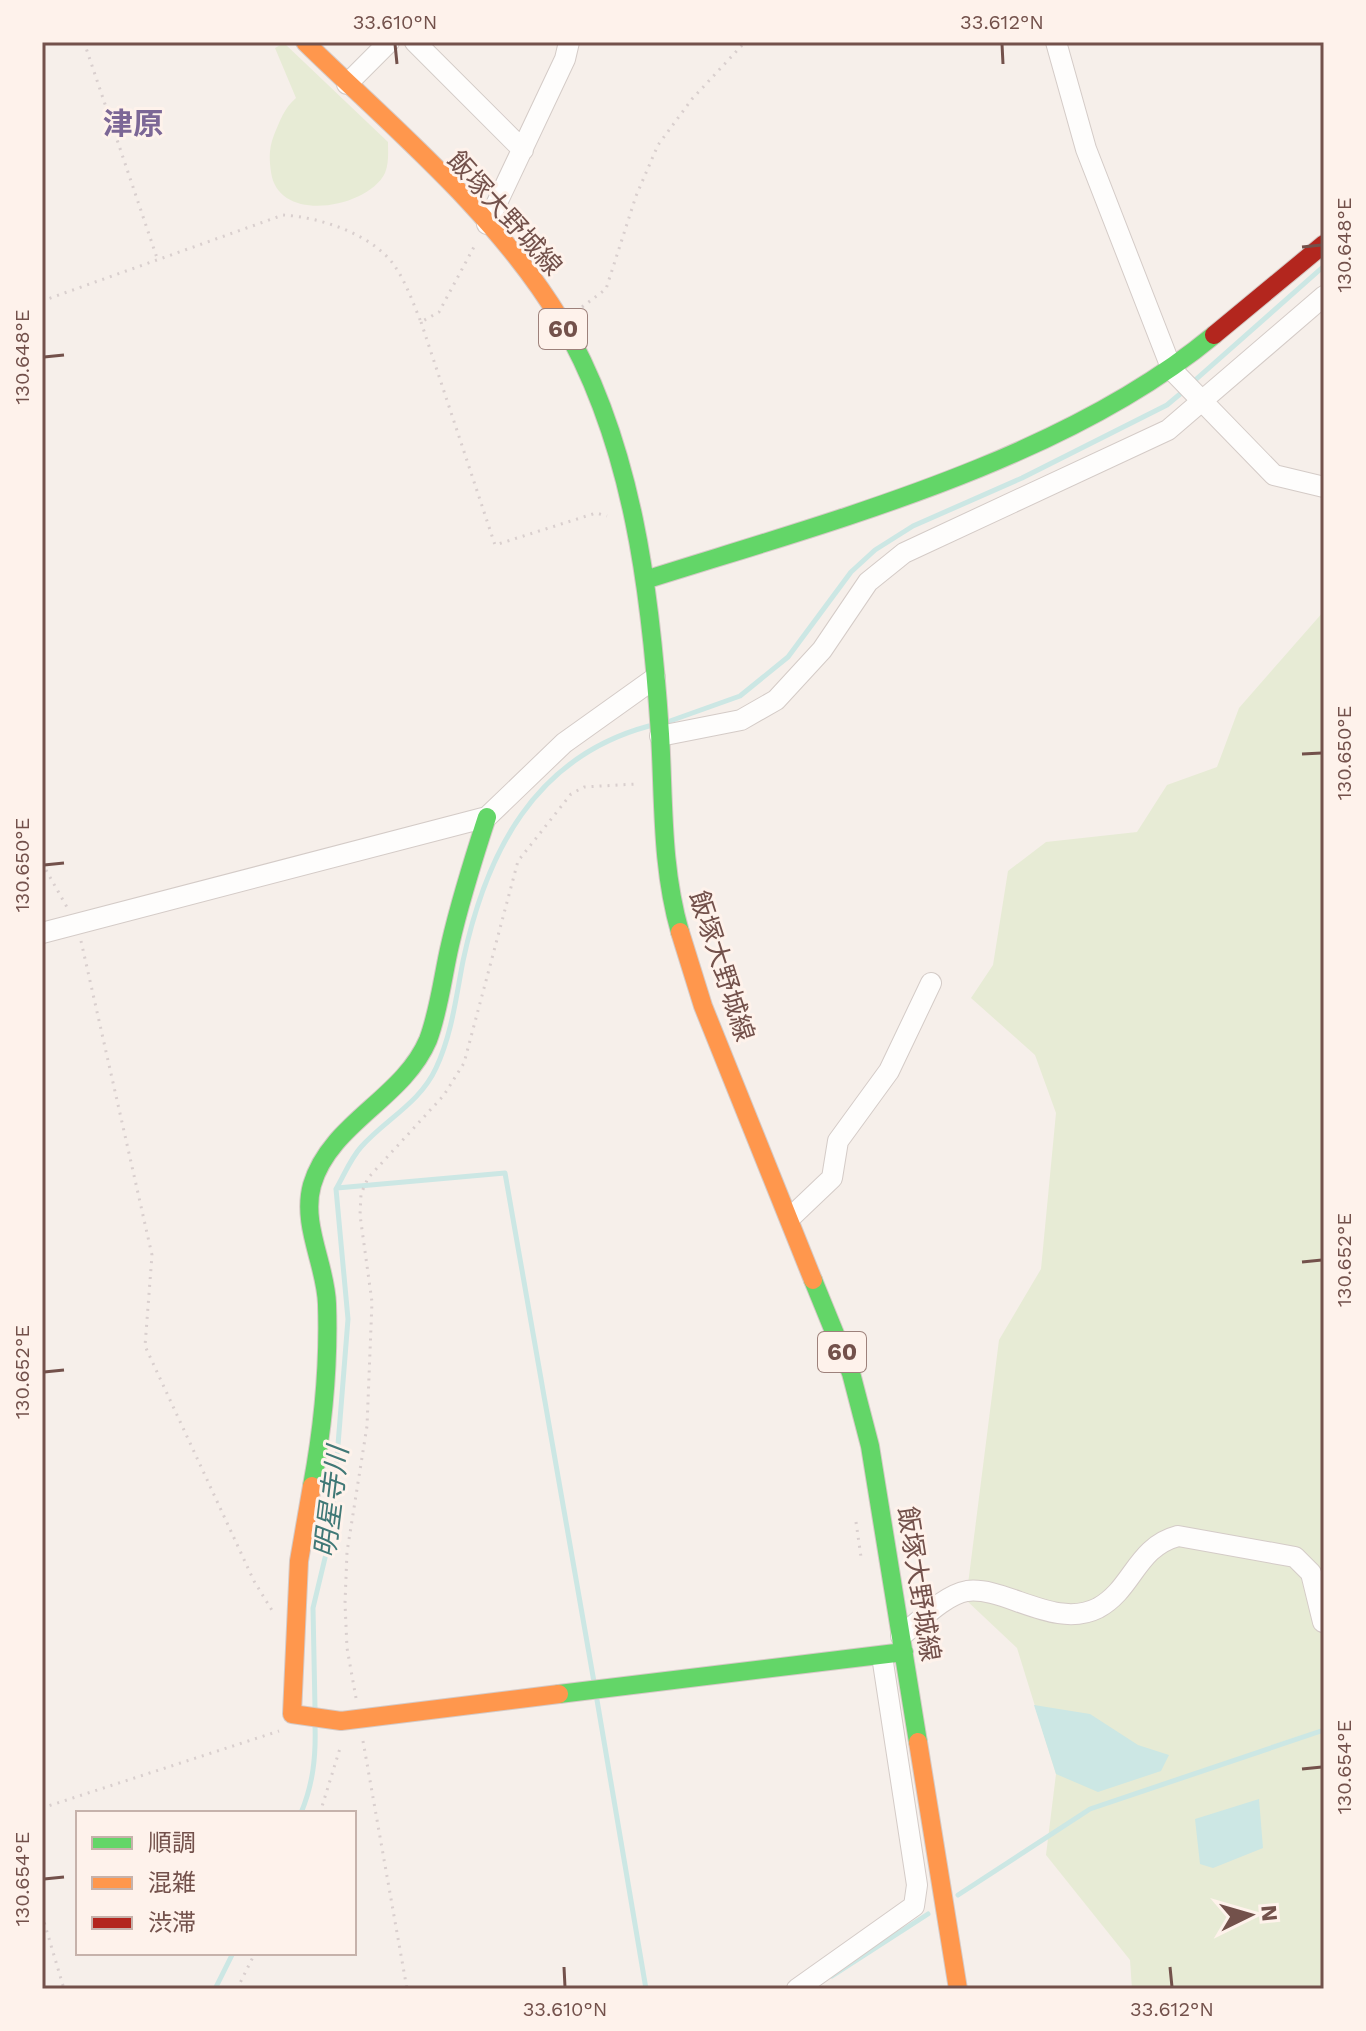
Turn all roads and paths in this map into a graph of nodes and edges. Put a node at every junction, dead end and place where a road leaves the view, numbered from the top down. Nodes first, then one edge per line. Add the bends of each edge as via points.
1 (84, 42) edge
2 (305, 42) edge
3 (389, 42) edge
4 (415, 42) edge
5 (569, 42) edge
6 (745, 42) edge
7 (1056, 42) edge
8 (347, 84) junction
9 (523, 150) junction
10 (487, 224) junction
11 (1324, 244) edge
12 (158, 259) junction
13 (1324, 296) edge
14 (42, 301) edge
15 (581, 312) dead end
16 (421, 322) junction
17 (1172, 370) junction
18 (1202, 402) junction
19 (1324, 487) edge
20 (610, 518) dead end
21 (645, 580) junction
22 (655, 678) junction
23 (660, 736) junction
24 (660, 783) junction
25 (487, 817) junction
26 (42, 863) edge
27 (77, 924) junction
28 (42, 933) edge
29 (931, 983) dead end
30 (790, 1218) junction
31 (856, 1519) dead end
32 (890, 1567) junction
33 (1323, 1622) edge
34 (903, 1644) junction
35 (294, 1645) junction
36 (882, 1656) junction
37 (292, 1714) junction
38 (350, 1720) junction
39 (42, 1808) edge
40 (321, 1811) edge
41 (42, 1915) edge
42 (254, 1955) edge
43 (64, 1989) edge
44 (237, 1989) edge
45 (407, 1989) edge
46 (797, 1989) edge
47 (958, 1989) edge

1 - 12 path
2 - 8 street, 飯塚大野城線 / 60
3 - 8 street
4 - 9 street
5 - 9 street
6 - 15 path via 658,145 606,289 583,303
7 - 17 street via 1086,149
8 - 10 street, 飯塚大野城線 / 60
9 - 10 street
10 - 16 path via 439,312
10 - 21 street, 飯塚大野城線 / 60 via 549,301 597,394 624,470
11 - 17 street
12 - 14 path
12 - 16 path via 283,215 306,217 379,250 394,264
13 - 18 street
16 - 20 path via 495,545 596,513
17 - 18 street
17 - 21 street via 1060,430 923,491
18 - 19 street via 1274,475
18 - 23 street via 1168,430 904,553 868,582 822,650 776,700 741,720
21 - 22 street, 飯塚大野城線 / 60
22 - 23 street, 飯塚大野城線 / 60
22 - 25 street via 564,743
23 - 24 street, 飯塚大野城線 / 60
24 - 30 street, 飯塚大野城線 / 60 via 666,873 683,944
24 - 38 path via 584,787 571,794 518,861 464,1063 444,1095 368,1178 361,1194 372,1302 367,1426 347,1552
25 - 27 street
25 - 35 street via 461,895 428,1039 408,1074 329,1150 312,1186 310,1224 327,1305 320,1443 299,1561
26 - 27 path
27 - 28 street
27 - 35 path via 152,1255 145,1346 254,1581
29 - 30 street via 889,1071 838,1141 832,1178
30 - 32 street, 飯塚大野城線 / 60 via 851,1373 870,1446
31 - 32 path via 862,1559
32 - 34 street, 飯塚大野城線 / 60
33 - 34 street via 1311,1573 1295,1557 1178,1536 1159,1541 1119,1592 1098,1608 1075,1614 966,1591 950,1599
34 - 36 street
34 - 47 street, 飯塚大野城線 / 60
35 - 37 street
36 - 38 street
36 - 46 street via 917,1885 914,1906
37 - 38 street
37 - 39 path via 287,1729
38 - 40 path
38 - 45 path
41 - 43 path
42 - 44 path

